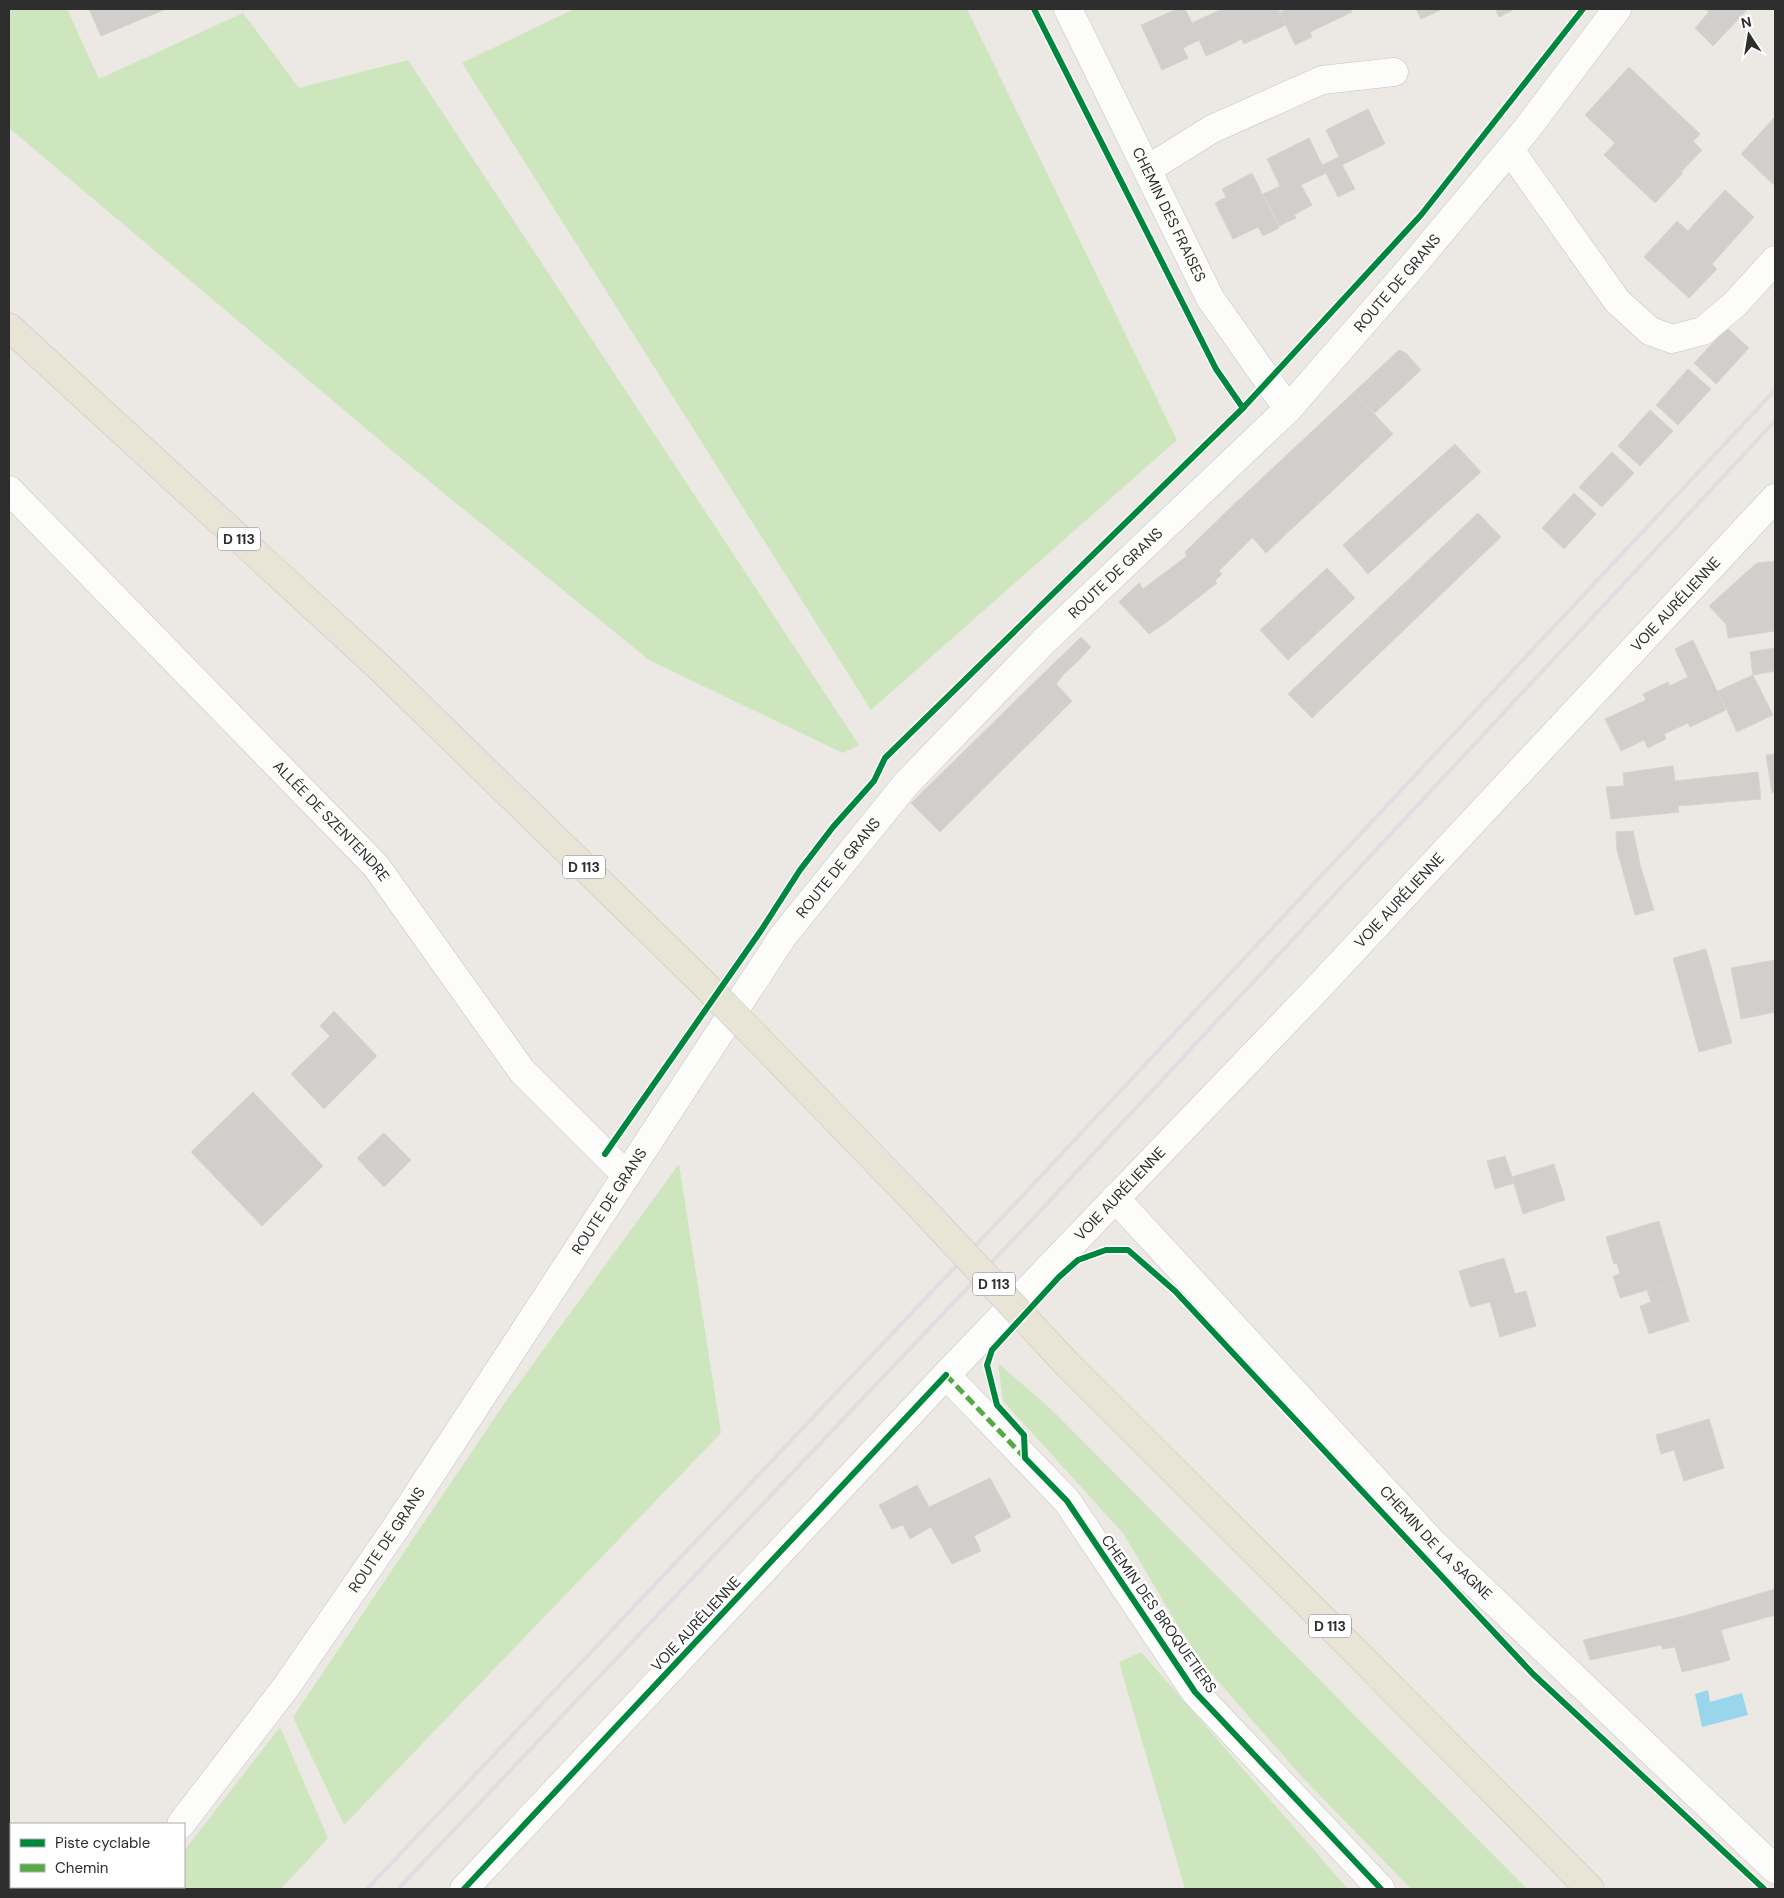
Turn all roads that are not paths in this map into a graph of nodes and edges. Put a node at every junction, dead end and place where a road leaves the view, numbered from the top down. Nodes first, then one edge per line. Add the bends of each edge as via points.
1 (1068, 9) edge
2 (1617, 9) edge
3 (1394, 72) dead end
4 (1510, 150) junction
5 (1148, 169) junction
6 (1775, 260) edge
7 (9, 326) edge
8 (1288, 409) junction
9 (9, 490) edge
10 (1775, 498) edge
11 (626, 1175) junction
12 (1115, 1198) junction
13 (946, 1375) junction
14 (182, 1823) edge
15 (1775, 1869) edge
16 (464, 1889) edge
17 (1381, 1889) edge
18 (1590, 1889) edge

1 - 5 street, CHEMIN DES FRAISES
2 - 4 street, ROUTE DE GRANS
3 - 5 street via 1322,80 1212,129
4 - 6 street via 1617,301 1650,331 1672,339 1703,331 1735,304
4 - 8 street, ROUTE DE GRANS
5 - 8 street, CHEMIN DES FRAISES via 1210,298
7 - 18 main road, D 113, bridge via 378,666 700,981 918,1204 1068,1365
8 - 11 street, ROUTE DE GRANS via 1043,642 906,784 783,936
9 - 11 street, ALLÉE DE SZENTENDRE via 376,866 522,1071
10 - 12 street, VOIE AURÉLIENNE via 1314,992
11 - 14 street, ROUTE DE GRANS via 390,1536 286,1687
12 - 13 street, VOIE AURÉLIENNE
12 - 15 street, CHEMIN DE LA SAGNE via 1433,1543
13 - 16 street, VOIE AURÉLIENNE
13 - 17 street, CHEMIN DES BROQUETIERS via 1067,1501 1194,1692

